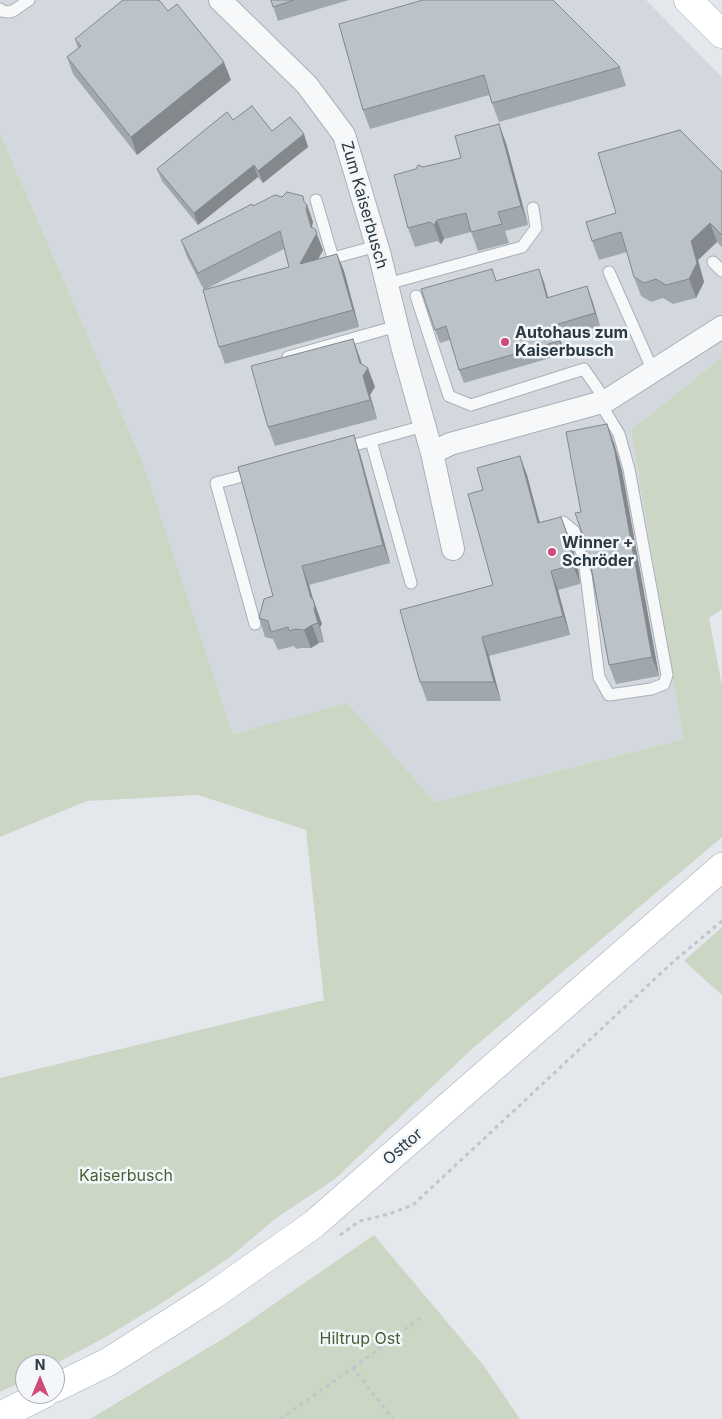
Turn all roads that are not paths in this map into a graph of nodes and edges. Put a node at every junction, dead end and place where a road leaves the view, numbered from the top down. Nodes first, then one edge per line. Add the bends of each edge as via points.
1 (29, 0) edge
2 (220, 0) edge
3 (688, 0) edge
4 (0, 9) edge
5 (722, 34) edge
6 (316, 200) dead end
7 (533, 208) dead end
8 (377, 246) junction
9 (713, 262) dead end
10 (722, 271) edge
11 (609, 272) dead end
12 (405, 296) junction
13 (397, 326) junction
14 (722, 327) edge
15 (279, 359) edge
16 (653, 371) junction
17 (603, 402) junction
18 (424, 426) junction
19 (371, 441) junction
20 (334, 451) edge
21 (432, 453) junction
22 (262, 471) edge
23 (563, 522) edge
24 (454, 549) dead end
25 (411, 583) dead end
26 (255, 624) dead end
27 (722, 868) edge
28 (65, 1383) edge
29 (24, 1404) edge
30 (0, 1416) edge

1 - 4 lane via 13,11
2 - 8 street, Zum Kaiserbusch via 307,85 344,135
3 - 5 main road
6 - 8 lane via 333,258
7 - 12 lane via 536,228 522,247
8 - 12 street, Zum Kaiserbusch
9 - 10 lane
11 - 16 lane
12 - 13 street, Zum Kaiserbusch
12 - 17 lane via 448,396 471,404 584,369
13 - 15 lane
13 - 18 street, Zum Kaiserbusch
14 - 16 street
16 - 17 street
17 - 21 street via 450,444
17 - 23 lane via 619,434 628,469 668,675 664,684 651,689 609,694 599,677 584,559 574,531
18 - 19 lane
18 - 21 street, Zum Kaiserbusch
19 - 20 lane
19 - 25 lane
21 - 24 street, Zum Kaiserbusch
22 - 26 lane via 216,483
27 - 28 main road, Osttor via 314,1224 212,1296 108,1362
29 - 30 main road

